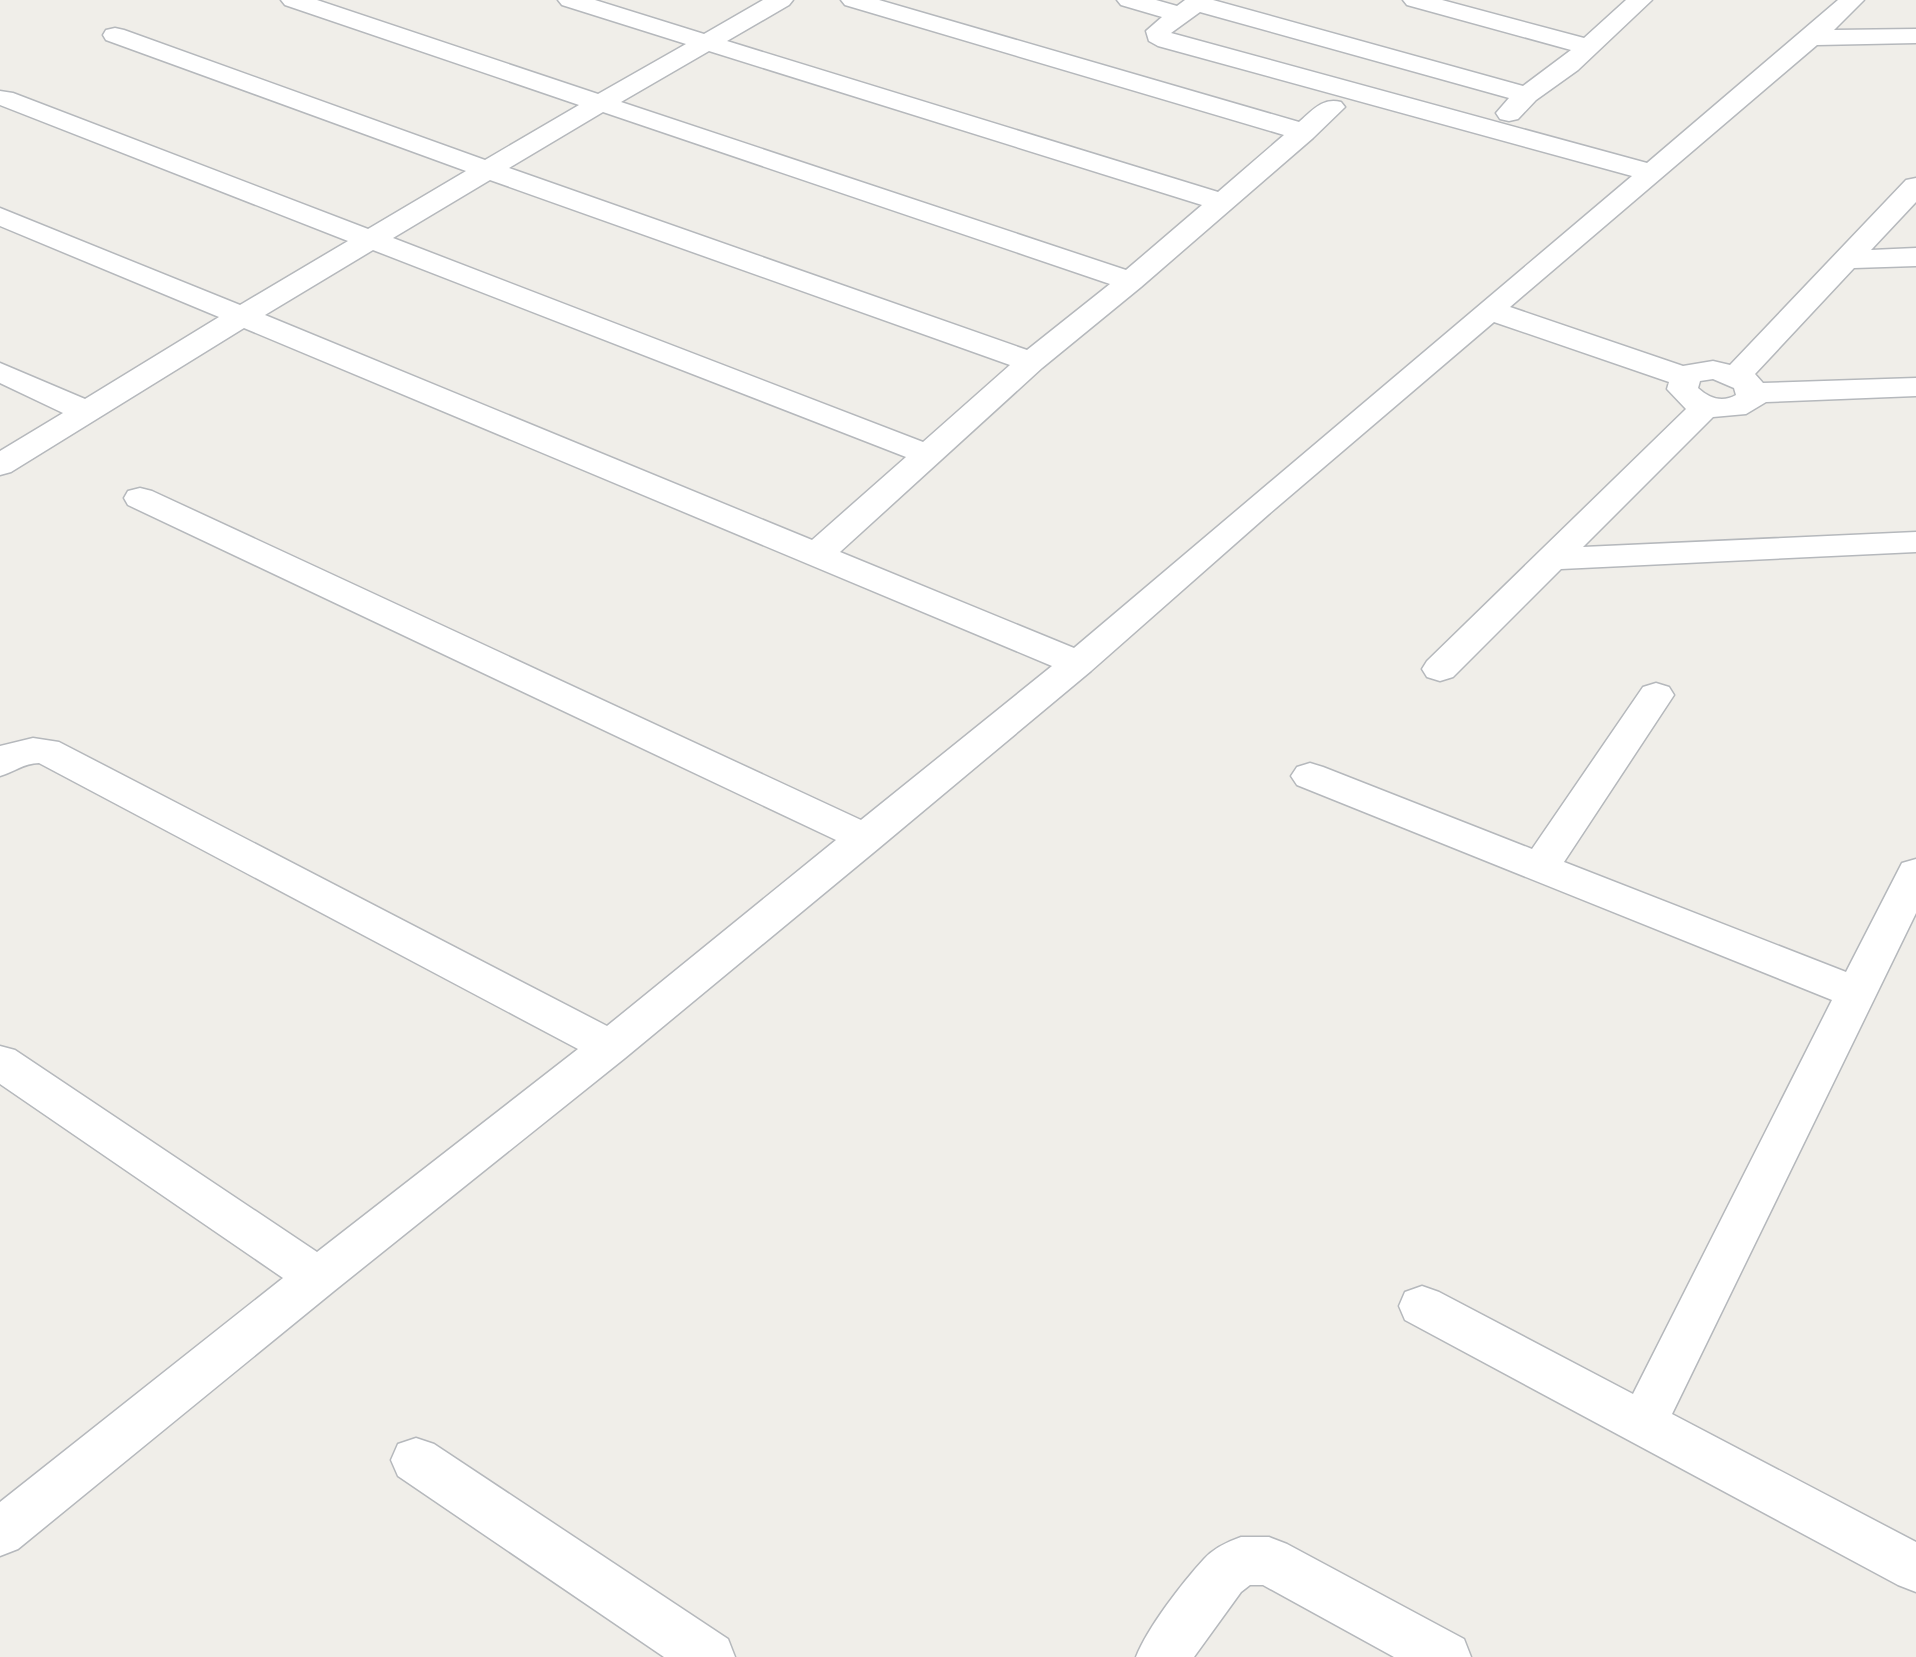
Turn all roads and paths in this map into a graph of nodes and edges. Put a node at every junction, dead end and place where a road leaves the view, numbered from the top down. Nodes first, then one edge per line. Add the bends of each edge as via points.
1 (293, 0) edge
2 (570, 0) edge
3 (780, 0) edge
4 (853, 0) edge
5 (1129, 0) edge
6 (1415, 0) edge
7 (1640, 0) edge
8 (1852, 0) edge
9 (1192, 6) edge
10 (115, 35) dead end
11 (1916, 36) edge
12 (1811, 38) junction
13 (708, 42) junction
14 (1589, 47) junction
15 (1528, 95) junction
16 (4, 98) dead end
17 (602, 102) junction
18 (1332, 107) dead end
19 (1491, 129) junction
20 (1304, 132) junction
21 (488, 170) junction
22 (1652, 173) junction
23 (1916, 187) edge
24 (1222, 202) junction
25 (0, 216) edge
26 (372, 239) junction
27 (1916, 257) edge
28 (1844, 260) junction
29 (1131, 281) junction
30 (1489, 310) junction
31 (242, 316) junction
32 (1031, 362) junction
33 (0, 372) edge
34 (1685, 377) junction
35 (1745, 385) junction
36 (1916, 387) edge
37 (1707, 406) junction
38 (87, 412) junction
39 (928, 455) junction
40 (0, 464) edge
41 (140, 498) dead end
42 (1916, 542) edge
43 (816, 556) junction
44 (1549, 559) junction
45 (1078, 663) junction
46 (1440, 669) dead end
47 (1656, 695) dead end
48 (0, 763) edge
49 (1310, 776) dead end
50 (865, 838) junction
51 (1539, 869) junction
52 (1916, 873) edge
53 (1857, 993) junction
54 (610, 1048) junction
55 (0, 1062) edge
56 (318, 1277) junction
57 (1422, 1306) dead end
58 (1643, 1423) junction
59 (416, 1460) dead end
60 (3, 1525) edge
61 (1916, 1568) edge
62 (709, 1657) edge
63 (1162, 1657) edge
64 (1445, 1657) edge

1 - 17 street
2 - 13 street
3 - 13 street
4 - 20 street
5 - 9 street
6 - 14 street
7 - 14 street
8 - 12 street
9 - 15 street
9 - 19 street via 1158,31 1160,38
10 - 21 street
11 - 12 street
12 - 22 street
13 - 17 street
13 - 24 street
14 - 15 street
15 - 19 street
16 - 26 street
17 - 21 street
17 - 29 street
18 - 20 street
19 - 22 street
20 - 24 street
21 - 26 street
21 - 32 street
22 - 30 street
23 - 28 street
24 - 29 street
25 - 31 street
26 - 31 street
26 - 39 street
27 - 28 street
28 - 35 street
29 - 32 street
30 - 34 street
30 - 45 street
31 - 38 street
31 - 43 street
32 - 39 street
33 - 38 street
34 - 35 street via 1702,370
34 - 37 street via 1682,389 1686,396
35 - 36 street
35 - 37 street via 1752,399 1739,407
37 - 44 street
38 - 40 street
39 - 43 street
41 - 50 street
42 - 44 street
43 - 45 street
44 - 46 street
45 - 50 street
47 - 51 street
48 - 54 street via 15,753 46,751
49 - 51 street
50 - 54 street
51 - 53 street
52 - 53 street
53 - 58 street
54 - 56 street
55 - 56 street
56 - 60 street
57 - 58 street
58 - 61 street
59 - 62 street
63 - 64 street via 1223,1576 1241,1561 1279,1566

